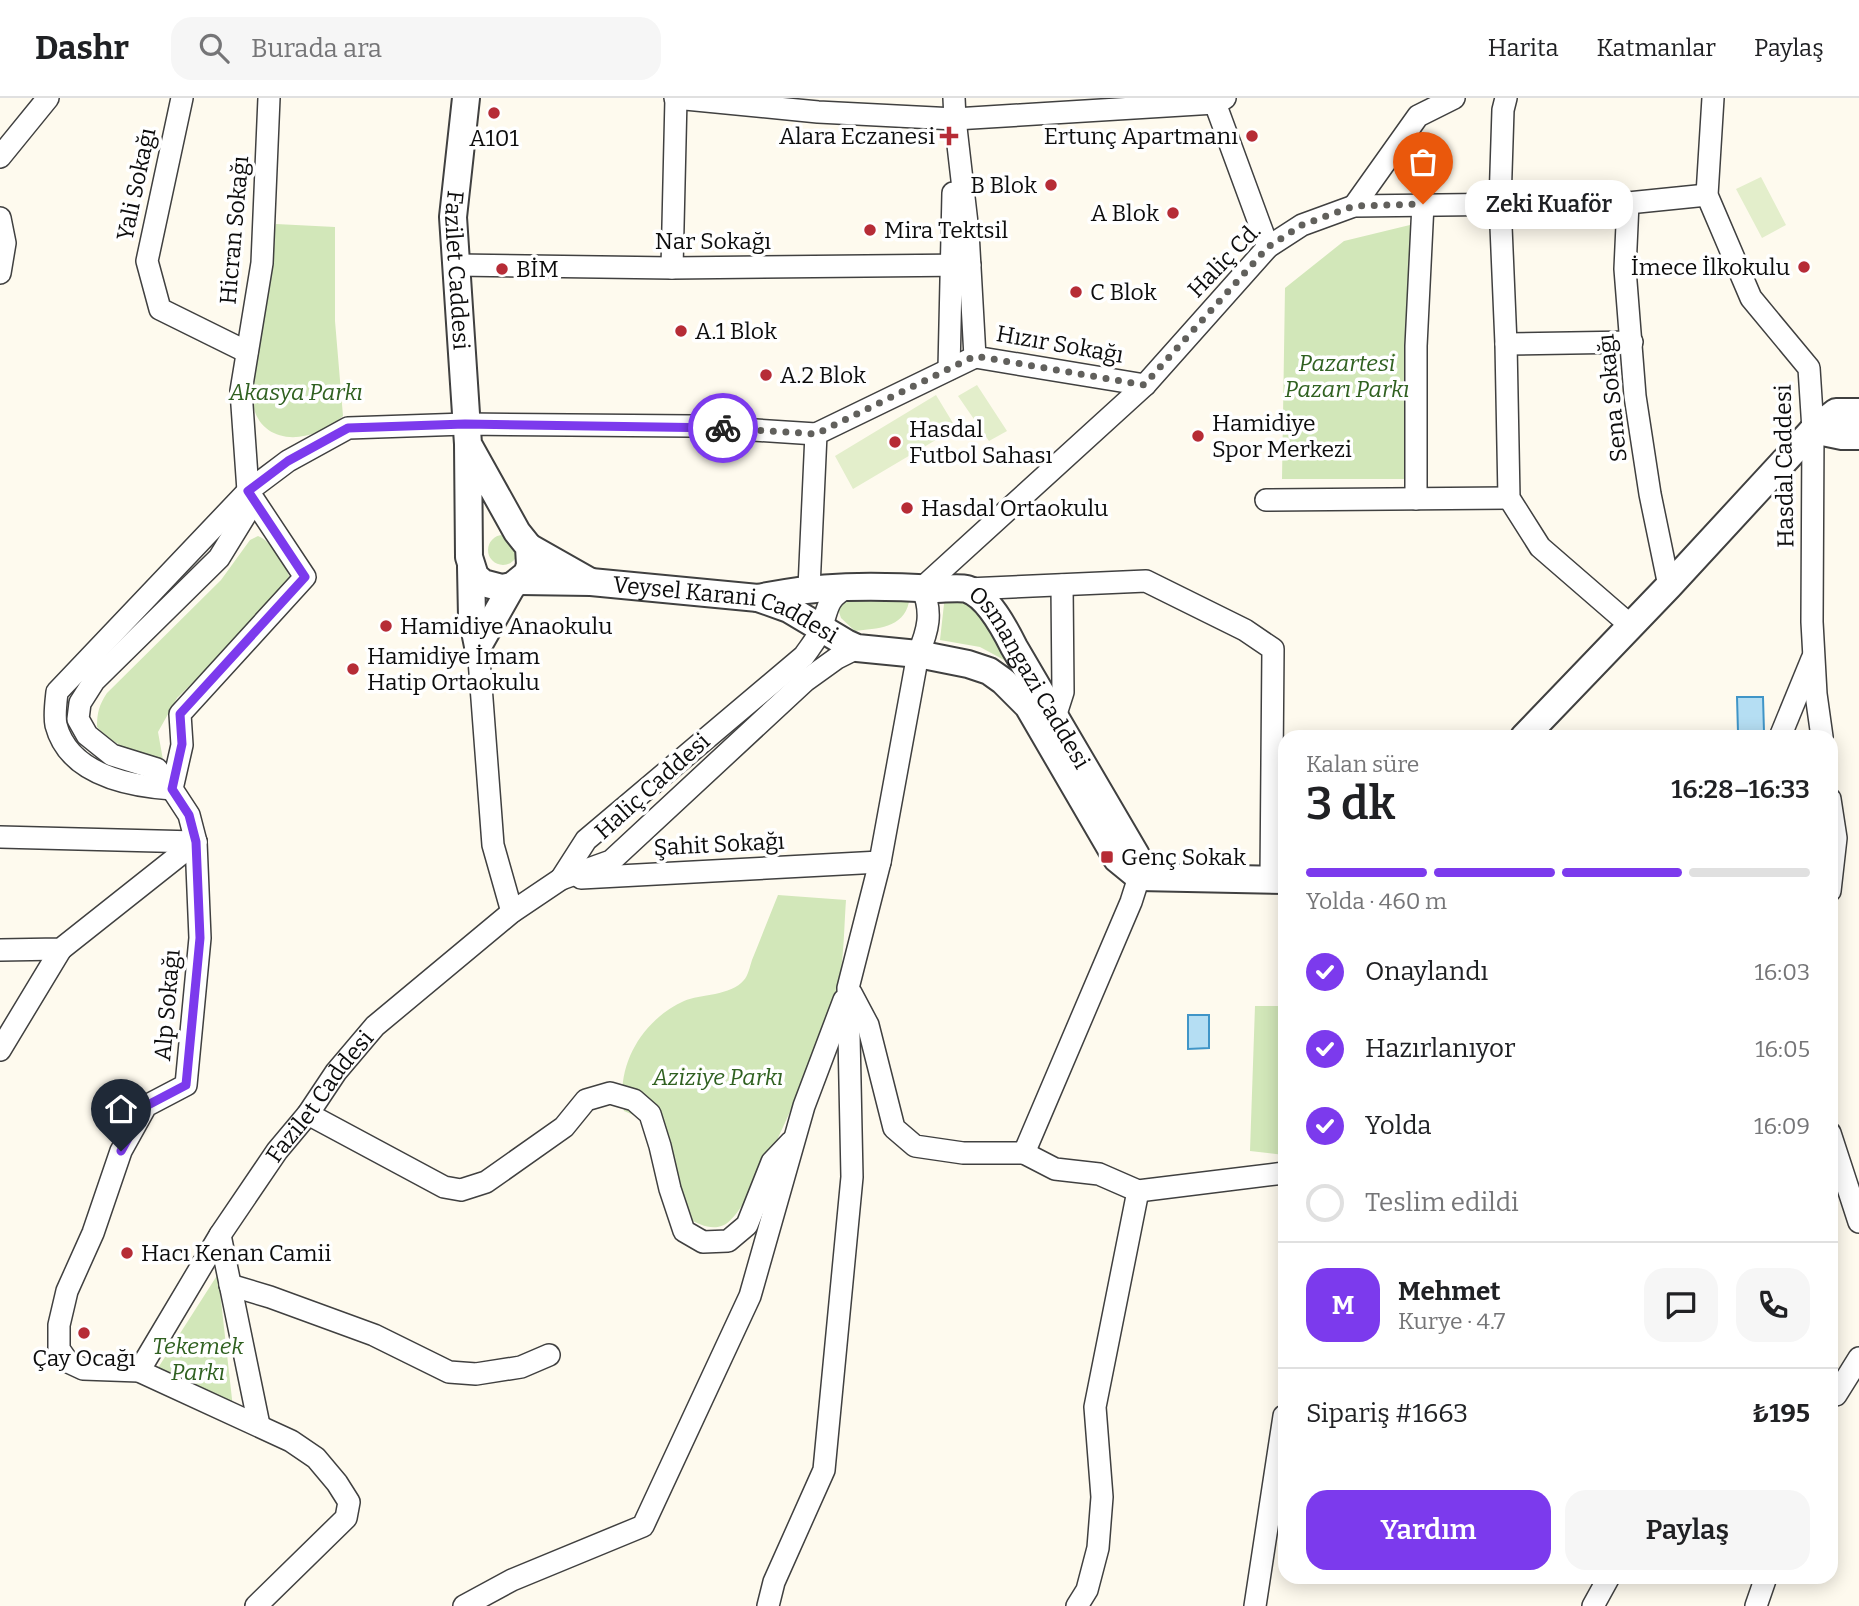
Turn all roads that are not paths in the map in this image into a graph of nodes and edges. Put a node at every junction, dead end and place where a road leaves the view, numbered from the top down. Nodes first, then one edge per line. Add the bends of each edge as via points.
1 (48, 98) edge
2 (182, 98) edge
3 (268, 98) edge
4 (466, 98) edge
5 (675, 98) edge
6 (1454, 98) edge
7 (1506, 98) edge
8 (1713, 98) edge
9 (1220, 100) edge
10 (1129, 104) edge
11 (954, 109) edge
12 (0, 157) edge
13 (1707, 195) junction
14 (1628, 202) junction
15 (1500, 203) junction
16 (1423, 204) junction
17 (1354, 206) junction
18 (0, 218) edge
19 (1268, 247) junction
20 (456, 265) junction
21 (961, 265) junction
22 (672, 268) junction
23 (0, 273) edge
24 (1632, 342) junction
25 (1506, 344) junction
26 (247, 352) junction
27 (975, 356) junction
28 (949, 369) junction
29 (1144, 385) junction
30 (1859, 412) edge
31 (1813, 430) junction
32 (467, 434) junction
33 (816, 434) junction
34 (1859, 436) edge
35 (248, 491) junction
36 (1508, 498) junction
37 (1416, 499) junction
38 (1266, 500) dead end
39 (523, 539) junction
40 (470, 562) junction
41 (591, 582) junction
42 (516, 584) junction
43 (1062, 585) junction
44 (849, 586) junction
45 (1669, 586) junction
46 (809, 588) junction
47 (922, 588) junction
48 (968, 589) junction
49 (758, 598) junction
50 (1630, 625) junction
51 (821, 629) junction
52 (478, 646) junction
53 (858, 648) junction
54 (918, 654) junction
55 (1814, 654) junction
56 (1055, 717) junction
57 (1531, 730) edge
58 (1783, 730) edge
59 (1821, 730) edge
60 (172, 789) junction
61 (0, 837) edge
62 (196, 842) junction
63 (880, 862) junction
64 (1139, 877) junction
65 (561, 879) junction
66 (1278, 880) edge
67 (512, 912) junction
68 (61, 949) junction
69 (0, 950) edge
70 (848, 988) junction
71 (0, 1050) edge
72 (308, 1114) junction
73 (795, 1138) junction
74 (1024, 1153) junction
75 (1838, 1158) edge
76 (1278, 1174) edge
77 (1138, 1191) junction
78 (1859, 1222) edge
79 (220, 1235) junction
80 (230, 1285) junction
81 (549, 1355) dead end
82 (1859, 1359) edge
83 (139, 1371) junction
84 (1838, 1388) edge
85 (259, 1425) junction
86 (1278, 1455) edge
87 (1605, 1584) edge
88 (1763, 1584) edge
89 (256, 1606) edge
90 (464, 1606) edge
91 (768, 1606) edge
92 (1077, 1606) edge
93 (1255, 1606) edge
94 (1593, 1606) edge
95 (1755, 1606) edge

1 - 12 street
2 - 26 street, Yali Sokağı via 147,261 160,309
3 - 26 street, Hicran Sokağı via 262,263
4 - 20 street, Fazilet Caddesi via 453,217
5 - 11 street via 818,112
5 - 22 street
6 - 17 street via 1418,116
7 - 15 street
8 - 13 street, Hasdal Caddesi
9 - 10 street
9 - 19 street
10 - 11 street
11 - 21 street, Hızır Sokağı via 968,232
13 - 14 street, Haliç Cd.
13 - 31 street, Hasdal Caddesi via 1751,298 1809,368
14 - 15 street, Haliç Cd.
14 - 24 street, Sena Sokağı via 1625,268
15 - 16 street, Haliç Cd.
15 - 25 street
16 - 17 street, Haliç Cd.
16 - 37 street via 1416,346
17 - 19 street, Haliç Cd. via 1302,225
18 - 23 street via 5,243
19 - 29 street, Haliç Cd.
20 - 22 street, Nar Sokağı
20 - 32 street, Fazilet Caddesi
21 - 22 street, Nar Sokağı
21 - 27 street, Hızır Sokağı
21 - 28 street
24 - 25 street
24 - 45 street, Sena Sokağı via 1635,396
25 - 36 street
26 - 35 street, Hicran Sokağı via 241,391
27 - 28 street
27 - 29 street, Hızır Sokağı
28 - 33 street
29 - 47 street, Haliç Cd.
30 - 31 street via 1836,412
31 - 34 street
31 - 45 street
31 - 55 street, Hasdal Caddesi
32 - 33 street via 692,426
32 - 35 street via 348,428 288,461
32 - 39 street
32 - 40 street, Fazilet Caddesi
33 - 46 street
35 - 60 street via 305,577 180,714 182,744
35 - 60 street, Alp Sokağı via 246,514 219,558 94,681 80,703 78,719 87,735 112,755 157,769
36 - 37 street
36 - 50 street via 1539,547
37 - 38 street
39 - 40 street via 509,528 490,528 475,539
39 - 41 street
39 - 42 street via 530,565
40 - 42 street via 483,583 502,588
40 - 52 street, Fazilet Caddesi
41 - 42 street, Veysel Karani Caddesi
41 - 49 street, Veysel Karani Caddesi
42 - 52 street
43 - 48 street
43 - 56 street via 1063,692
43 - 66 street via 1146,581 1245,630 1273,649
44 - 46 street, Osmangazi Caddesi
44 - 47 street, Osmangazi Caddesi
44 - 51 street, Haliç Caddesi via 827,605
45 - 50 street
46 - 49 street, Osmangazi Caddesi
47 - 48 street, Osmangazi Caddesi
47 - 54 street via 929,620
48 - 56 street, Osmangazi Caddesi via 995,612
49 - 51 street, Veysel Karani Caddesi
50 - 57 street
51 - 53 street, Veysel Karani Caddesi
51 - 65 street, Haliç Caddesi via 790,670 586,841
52 - 67 street via 494,845
53 - 54 street
53 - 65 street, Haliç Caddesi via 805,681 611,861
54 - 63 street
54 - 64 street via 989,671 1028,706 1117,859
55 - 58 street
55 - 59 street, Hasdal Caddesi
56 - 64 street, Osmangazi Caddesi via 1136,855
60 - 62 street, Alp Sokağı via 189,815
61 - 62 street
62 - 68 street
62 - 83 street, Alp Sokağı via 200,938 186,1085 146,1106 121,1151 93,1233 66,1292 59,1325 59,1349 68,1362 82,1369
63 - 65 street, Şahit Sokağı
63 - 70 street
64 - 66 street
64 - 74 street
65 - 67 street, Fazilet Caddesi
67 - 72 street, Fazilet Caddesi via 375,1026
68 - 69 street
68 - 71 street
70 - 73 street
70 - 74 street via 868,1025 894,1128 915,1146 963,1153
70 - 91 street via 852,1177 824,1470 774,1582
72 - 73 street via 444,1187 461,1190 486,1182 564,1127 586,1100 610,1093 634,1100 650,1114 680,1223 684,1231 703,1242 728,1241 747,1225 772,1163
72 - 79 street, Fazilet Caddesi
73 - 90 street via 750,1296 643,1526 512,1580
74 - 77 street via 1055,1169 1098,1174
75 - 78 street
76 - 77 street
77 - 92 street via 1095,1407 1102,1497 1098,1548 1087,1590
79 - 80 street
79 - 83 street, Fazilet Caddesi
80 - 81 street via 374,1335 449,1372 476,1374 521,1367
80 - 85 street
82 - 84 street
83 - 85 street, Alp Sokağı
85 - 89 street, Alp Sokağı via 316,1458 349,1502 346,1518
86 - 93 street
87 - 94 street
88 - 95 street

